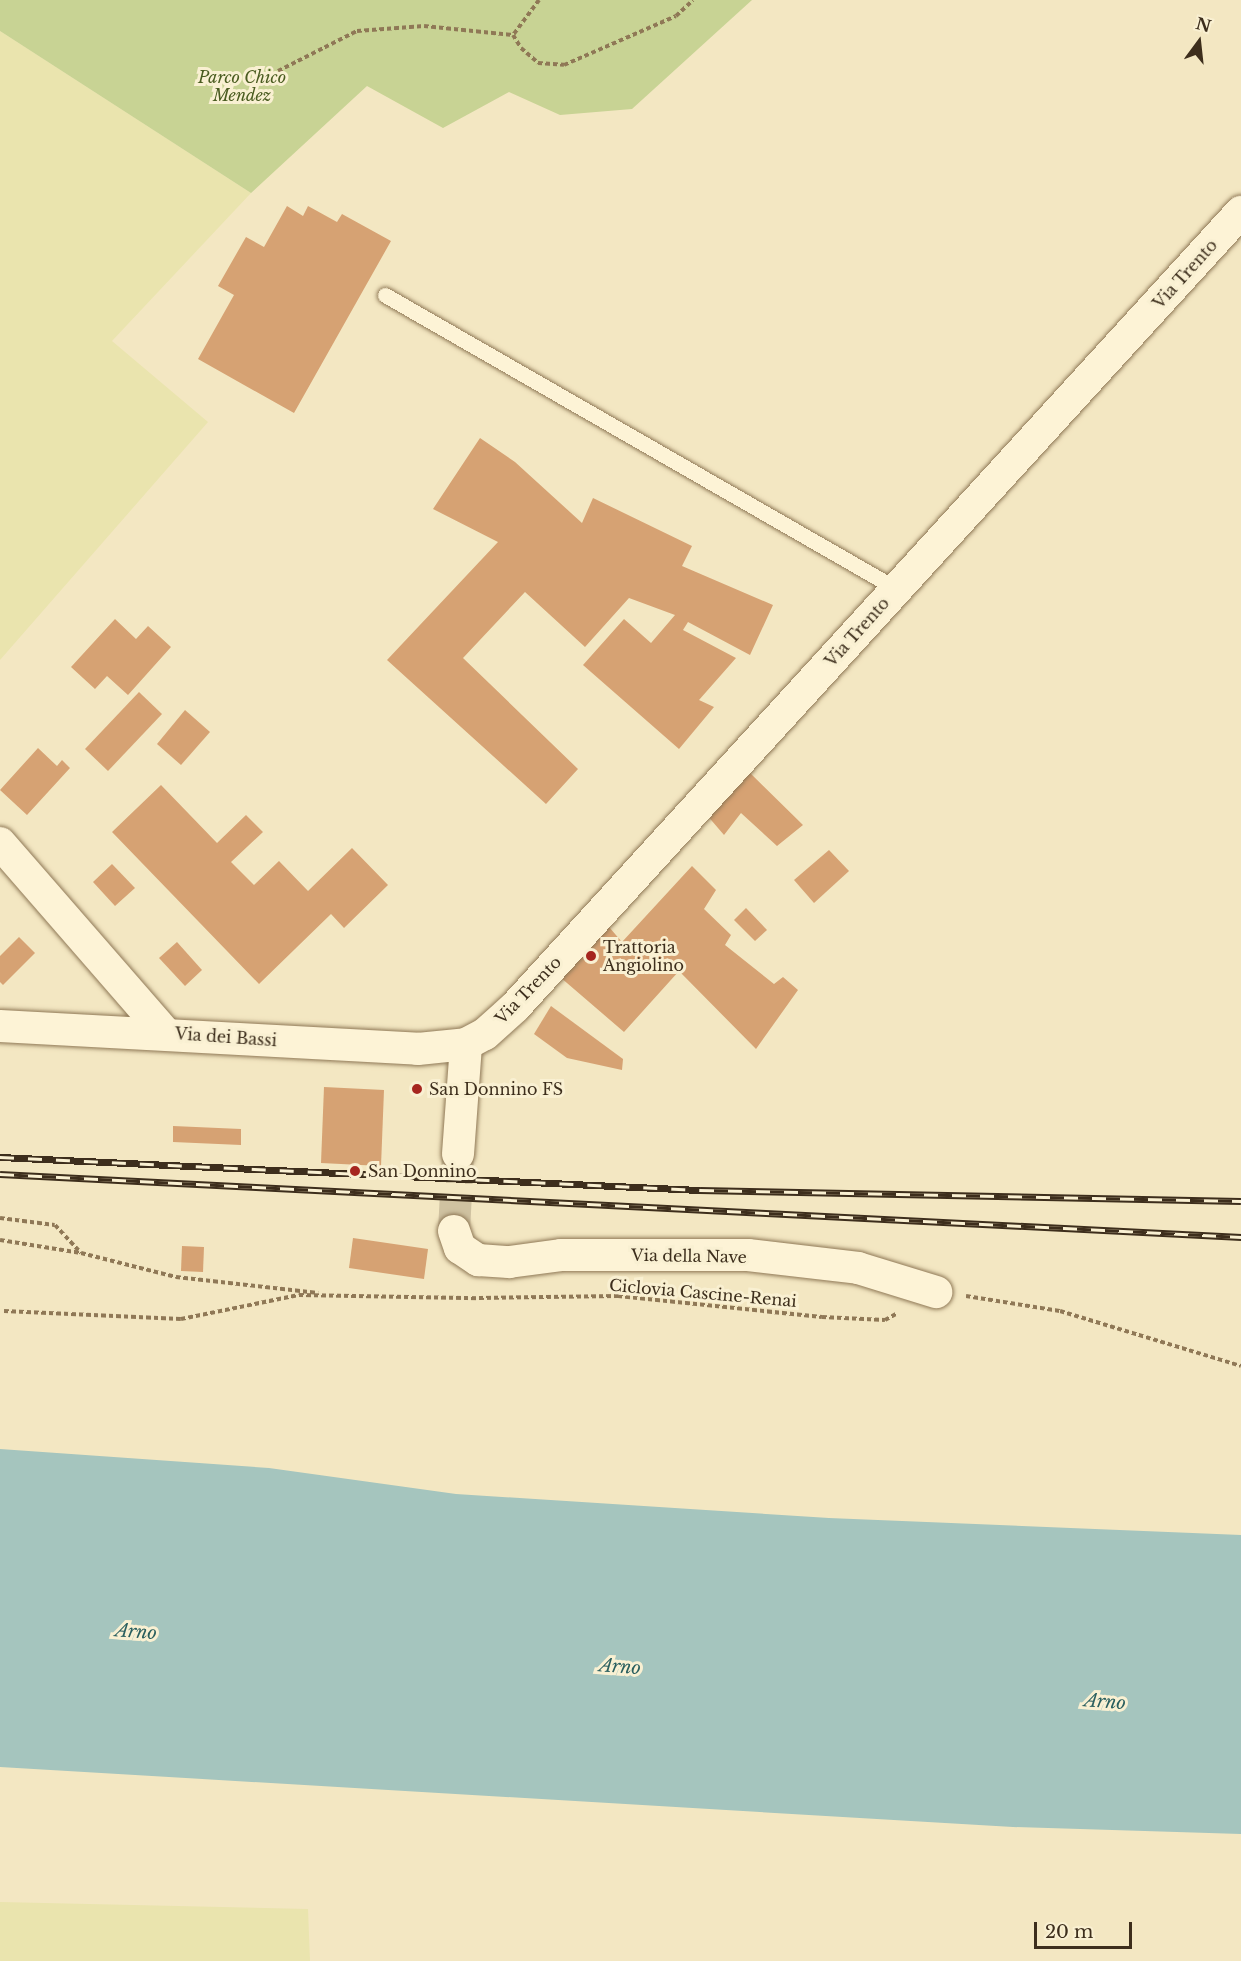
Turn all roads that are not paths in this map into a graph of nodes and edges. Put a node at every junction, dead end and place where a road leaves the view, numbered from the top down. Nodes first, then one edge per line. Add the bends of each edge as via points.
1 (1241, 212) edge
2 (385, 295) dead end
3 (897, 589) junction
4 (0, 843) edge
5 (0, 1026) edge
6 (165, 1033) junction
7 (466, 1044) junction
8 (458, 1154) tunnel mouth
9 (454, 1231) tunnel mouth
10 (936, 1292) road end

1 - 3 street, Via Trento
2 - 3 lane
3 - 7 street, Via Trento via 515,1007 485,1034
4 - 6 street, Via dei Bassi
5 - 6 street
6 - 7 street, Via dei Bassi via 418,1049
7 - 8 street
9 - 10 street, Via della Nave via 460,1248 478,1260 509,1262 561,1255 748,1255 858,1268

